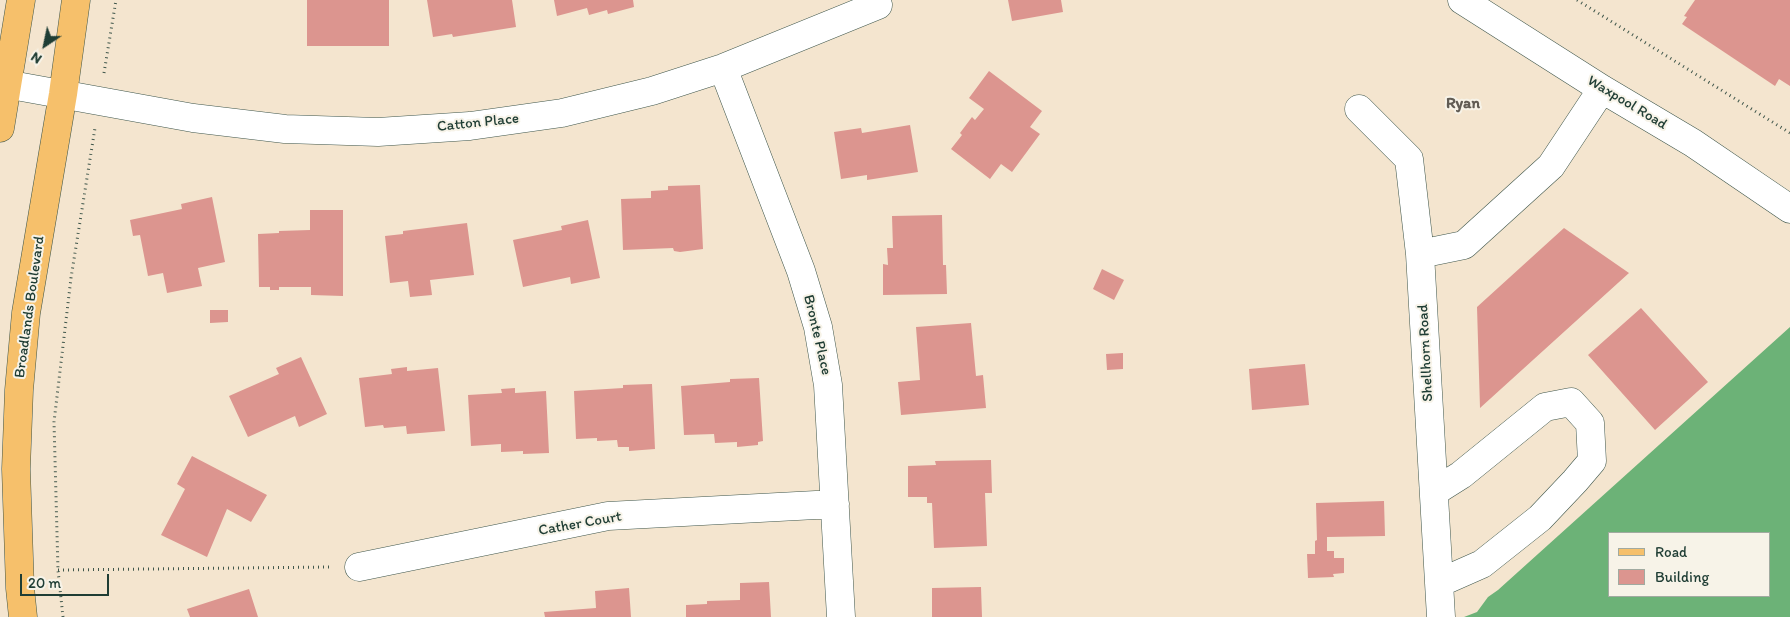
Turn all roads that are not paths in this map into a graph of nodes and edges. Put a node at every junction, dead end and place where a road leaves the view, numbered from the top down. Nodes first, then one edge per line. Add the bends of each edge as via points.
1 (20, 0) edge
2 (76, 0) edge
3 (1462, 0) edge
4 (878, 5) dead end
5 (723, 68) junction
6 (3, 83) edge
7 (1602, 90) junction
8 (63, 94) junction
9 (1360, 109) dead end
10 (0, 128) edge
11 (1790, 208) edge
12 (1420, 254) junction
13 (1434, 492) junction
14 (835, 504) junction
15 (359, 567) road end
16 (1439, 583) junction
17 (23, 617) edge
18 (841, 617) edge
19 (1441, 617) edge

1 - 6 main road
2 - 8 main road, Broadlands Boulevard
3 - 7 street, Waxpool Road
4 - 5 street, Catton Place
5 - 8 street, Catton Place via 652,91 562,112 470,126 378,132 285,129 193,118
5 - 14 street, Bronte Place via 801,270 818,327 828,385
6 - 8 street, Catton Place
6 - 10 main road
7 - 11 street, Waxpool Road via 1693,143
7 - 12 street via 1551,166 1464,245
8 - 17 main road, Broadlands Boulevard via 26,313 18,390 16,469
9 - 12 street, Shellhorn Road via 1409,159
12 - 13 street, Shellhorn Road
13 - 16 street, Shellhorn Road
13 - 16 street via 1461,476 1545,407 1571,402 1590,423 1592,461 1558,500 1482,564
14 - 15 street, Cather Court via 608,516
14 - 18 street, Bronte Place
16 - 19 street, Shellhorn Road

